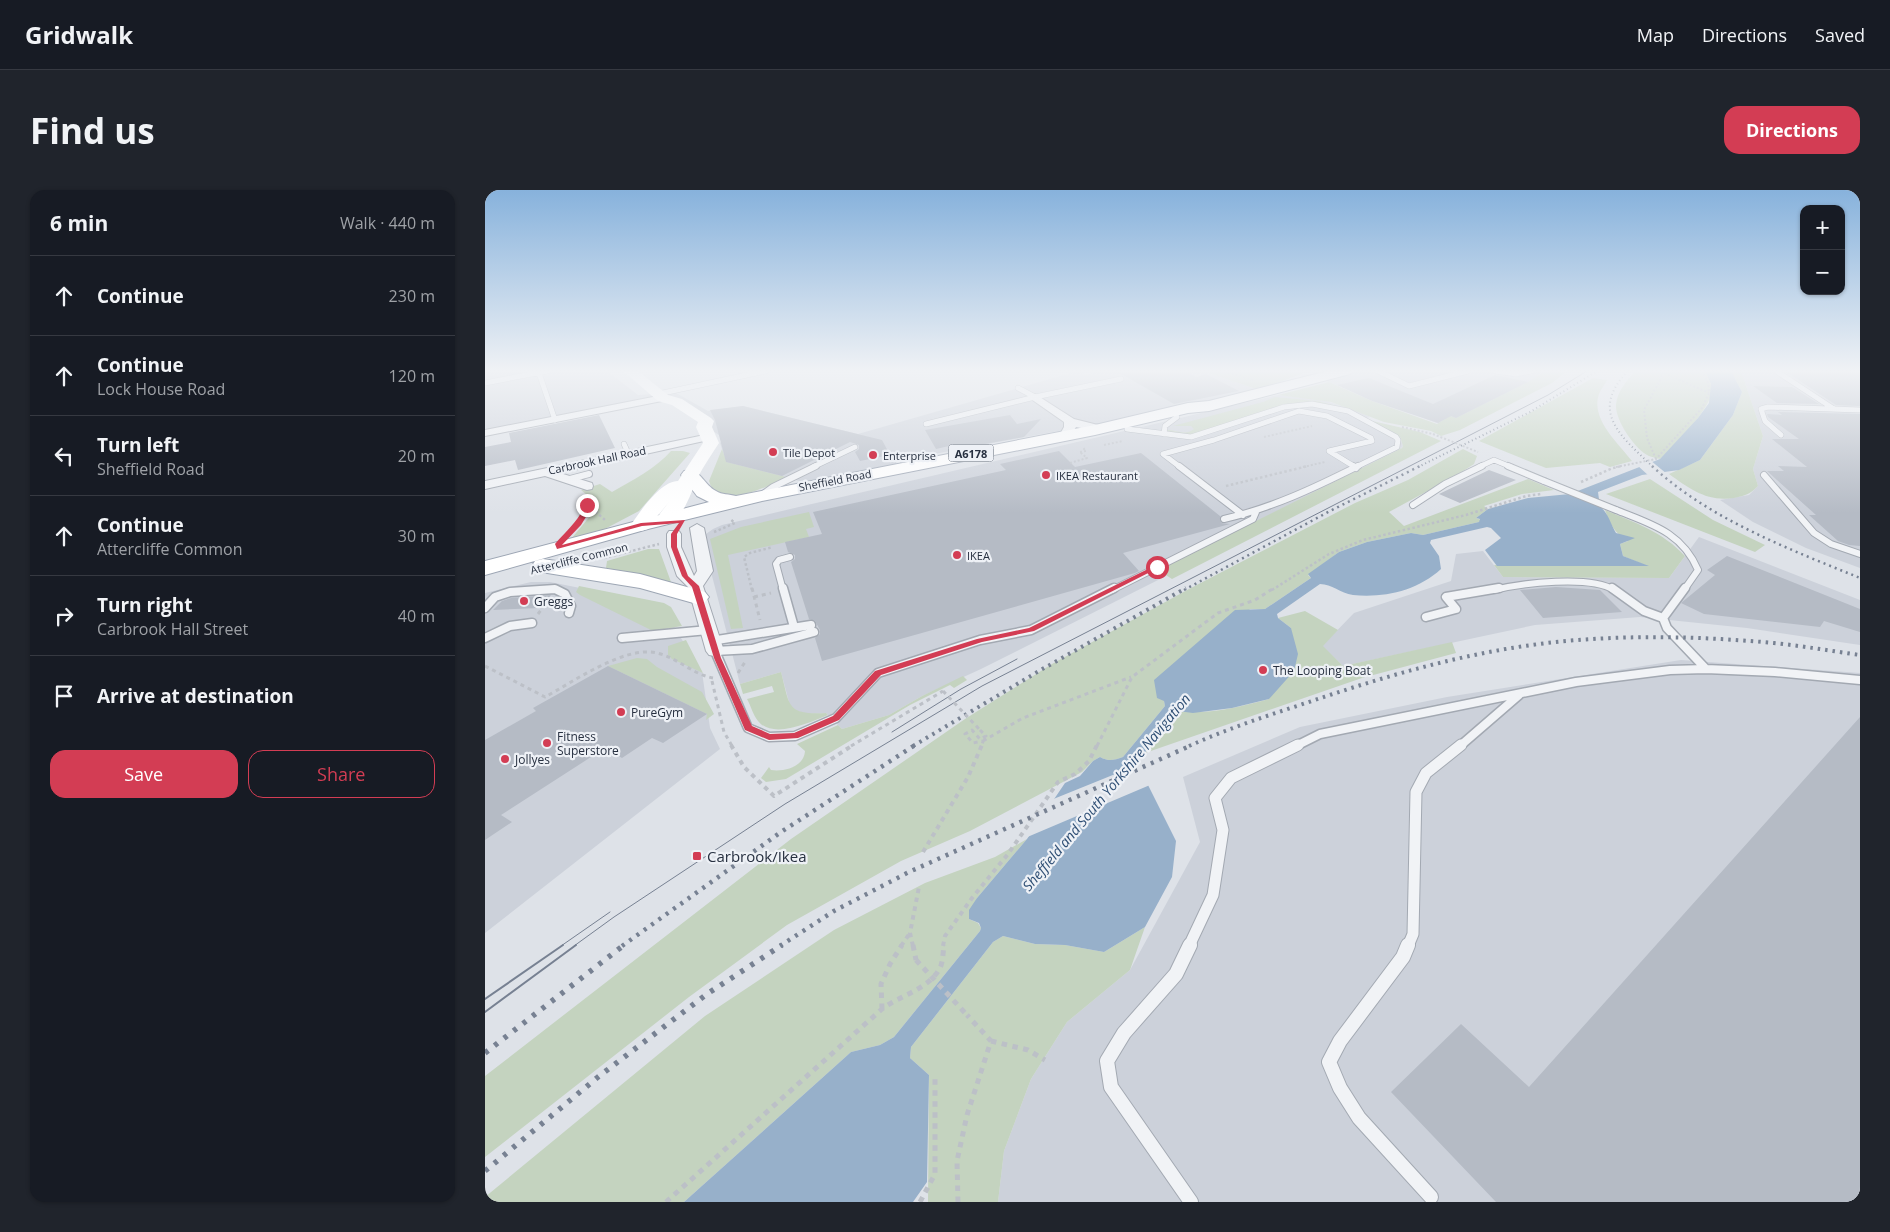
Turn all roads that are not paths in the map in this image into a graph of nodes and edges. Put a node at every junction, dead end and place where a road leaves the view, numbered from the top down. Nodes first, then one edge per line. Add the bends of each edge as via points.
1 (563, 418) edge
2 (687, 418) edge
3 (949, 418) edge
4 (1056, 418) edge
5 (1146, 418) edge
6 (1172, 418) edge
7 (1175, 418) edge
8 (1251, 418) edge
9 (1278, 418) edge
10 (1331, 418) edge
11 (1361, 418) edge
12 (1764, 418) edge
13 (555, 420) joint
14 (926, 424) dead end
15 (1067, 429) junction
16 (1127, 429) junction
17 (706, 432) junction
18 (485, 434) edge
19 (1164, 434) junction
20 (1781, 435) dead end
21 (855, 447) dead end
22 (1356, 468) junction
23 (544, 472) junction
24 (690, 475) junction
25 (1764, 475) dead end
26 (588, 480) road end
27 (485, 485) edge
28 (762, 495) junction
29 (734, 501) junction
30 (1413, 505) dead end
31 (1256, 512) junction
32 (1243, 515) junction
33 (1224, 519) dead end
34 (669, 526) junction
35 (1860, 554) edge
36 (790, 557) dead end
37 (521, 558) junction
38 (543, 566) junction
39 (485, 568) edge
40 (485, 580) edge
41 (696, 592) junction
42 (485, 608) edge
43 (569, 613) dead end
44 (1426, 617) dead end
45 (1663, 618) junction
46 (532, 623) dead end
47 (794, 627) junction
48 (485, 638) edge
49 (622, 638) dead end
50 (711, 641) junction
51 (1706, 669) junction
52 (1860, 680) edge
53 (1519, 695) junction
54 (1431, 1197) dead end
55 (1191, 1202) edge

1 - 13 street
2 - 17 street
3 - 14 lane
4 - 15 street
5 - 15 main road, Sheffield Road / A6178 via 1102,429
6 - 16 main road, Sheffield Road / A6178
7 - 19 lane via 1165,426
8 - 19 lane via 1197,436
9 - 32 lane via 1163,454
10 - 22 lane via 1371,438 1372,441 1329,451
11 - 22 lane via 1398,440 1397,447
12 - 20 lane
13 - 18 street
15 - 28 main road, Sheffield Road / A6178
16 - 19 lane
16 - 34 main road, Sheffield Road / A6178 via 909,472
17 - 23 street, Carbrook Hall Road
17 - 24 street via 711,443
21 - 28 lane
22 - 31 lane
23 - 26 street
23 - 27 street, Carbrook Hall Road
24 - 29 main road via 698,488 711,498
24 - 34 street
24 - 34 street via 648,512
25 - 35 lane via 1814,533 1831,544
28 - 29 main road, Sheffield Road / A6178
29 - 34 main road, Sheffield Road / A6178
30 - 45 lane, bridge via 1445,484 1494,460 1656,527 1682,542 1694,556 1698,570
31 - 32 lane
31 - 50 lane via 1253,519 1031,630 980,640 878,673 836,718 795,736 769,737 748,728
32 - 33 lane
34 - 37 main road, Attercliffe Common / A6178
34 - 37 main road, Attercliffe Common via 565,552
34 - 38 main road, Attercliffe Common / A6178
34 - 41 street via 685,576
34 - 41 street via 705,571
36 - 47 lane via 776,564
37 - 39 main road, Attercliffe Common / A6178
38 - 40 main road, Attercliffe Common / A6178
38 - 41 main road
41 - 50 street
42 - 43 lane via 495,597 510,592 555,589 565,594 571,606
44 - 45 lane via 1455,609 1446,597 1509,586 1584,581 1605,584 1644,611
45 - 51 lane via 1667,628
46 - 48 lane via 510,626
47 - 50 lane
47 - 50 lane via 812,628 746,651 728,653
49 - 50 lane
51 - 52 lane
51 - 53 lane via 1670,670 1576,682
53 - 54 lane via 1426,773 1416,792 1413,934 1403,958 1340,1041 1329,1062 1340,1088 1359,1118
53 - 55 lane via 1320,734 1231,778 1215,798 1223,830 1213,895 1176,974 1124,1033 1107,1060 1111,1087

